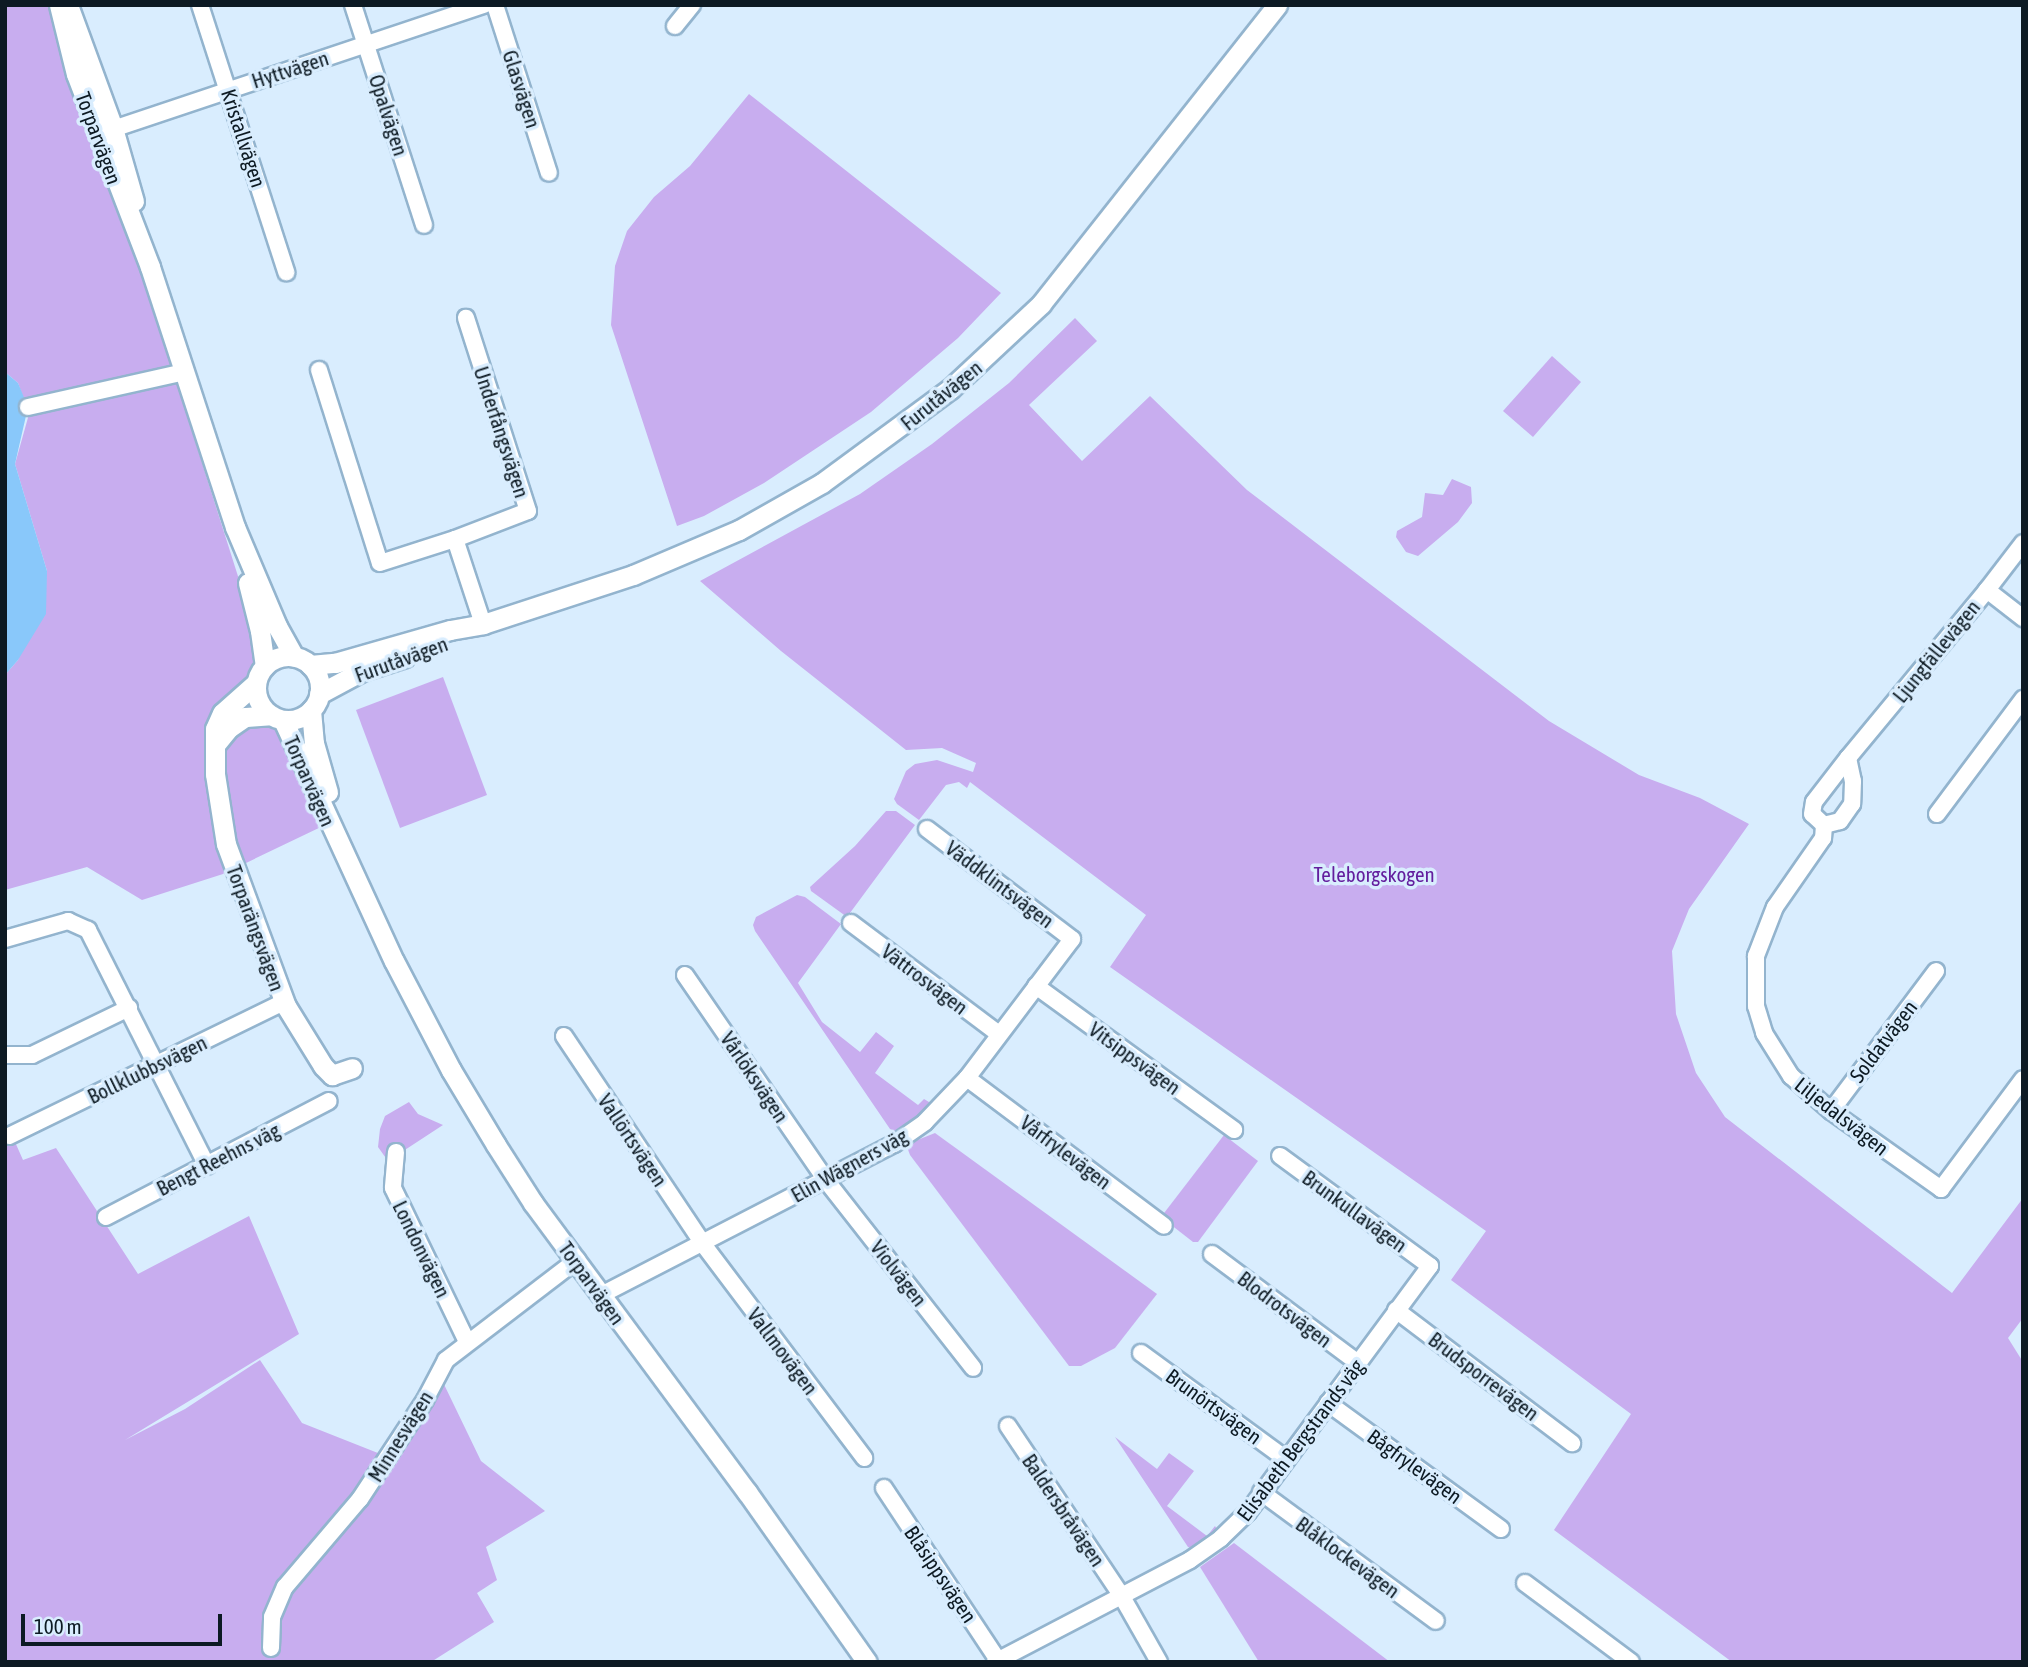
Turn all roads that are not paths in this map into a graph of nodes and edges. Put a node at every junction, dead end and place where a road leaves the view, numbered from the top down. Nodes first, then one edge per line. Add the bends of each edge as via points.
1 (59, 5) edge
2 (68, 5) edge
3 (200, 5) edge
4 (353, 5) edge
5 (484, 5) edge
6 (495, 5) edge
7 (692, 5) edge
8 (1276, 5) edge
9 (675, 26) dead end
10 (366, 45) junction
11 (229, 89) junction
12 (105, 131) junction
13 (549, 173) dead end
14 (424, 225) dead end
15 (286, 272) dead end
16 (466, 318) dead end
17 (319, 370) dead end
18 (185, 372) junction
19 (29, 407) dead end
20 (235, 527) junction
21 (455, 539) junction
22 (2023, 543) edge
23 (1987, 590) junction
24 (2023, 618) edge
25 (483, 624) junction
26 (302, 661) junction
27 (260, 674) junction
28 (2023, 699) edge
29 (315, 702) junction
30 (277, 718) junction
31 (215, 745) junction
32 (1848, 758) junction
33 (1937, 814) dead end
34 (1824, 825) junction
35 (928, 829) dead end
36 (357, 879) junction
37 (851, 923) dead end
38 (5, 939) edge
39 (1072, 939) joint
40 (1936, 971) dead end
41 (685, 975) dead end
42 (1036, 986) junction
43 (284, 1002) junction
44 (129, 1008) junction
45 (999, 1034) junction
46 (564, 1036) dead end
47 (5, 1055) edge
48 (156, 1065) junction
49 (352, 1068) dead end
50 (967, 1078) junction
51 (2023, 1079) edge
52 (329, 1101) dead end
53 (1831, 1111) junction
54 (1234, 1130) dead end
55 (9, 1136) dead end
56 (396, 1152) dead end
57 (1280, 1156) dead end
58 (207, 1166) junction
59 (825, 1178) junction
60 (106, 1217) dead end
61 (1164, 1226) dead end
62 (703, 1244) junction
63 (1212, 1254) dead end
64 (577, 1260) junction
65 (1430, 1266) joint
66 (601, 1295) junction
67 (1396, 1310) junction
68 (467, 1342) junction
69 (1141, 1353) dead end
70 (1358, 1363) junction
71 (973, 1368) dead end
72 (1328, 1403) junction
73 (1008, 1426) dead end
74 (1573, 1443) dead end
75 (864, 1458) dead end
76 (1286, 1459) junction
77 (884, 1488) dead end
78 (1261, 1492) junction
79 (1501, 1529) dead end
80 (1525, 1583) dead end
81 (1121, 1595) junction
82 (1436, 1621) dead end
83 (271, 1648) dead end
84 (997, 1661) edge
85 (867, 1662) edge
86 (1159, 1662) edge
87 (1630, 1662) edge

1 - 12 street, Torparvägen via 76,74
2 - 12 street, Torparvägen
3 - 11 street, Kristallvägen
4 - 10 street, Opalvägen
5 - 10 street, Hyttvägen
6 - 13 street, Glasvägen
7 - 9 street
8 - 25 street, Furutåvägen via 1041,304 988,356 893,434 822,483 739,530 633,575
10 - 11 street, Hyttvägen
10 - 14 street, Opalvägen
11 - 12 street, Hyttvägen
11 - 15 street, Kristallvägen
12 - 18 street, Torparvägen
16 - 21 street, Underfångsvägen via 528,511
17 - 21 street, Underfångsvägen via 380,563
18 - 19 street
18 - 20 street, Torparvägen
20 - 26 street, Torparvägen via 277,626
20 - 27 street, Torparvägen via 260,631
21 - 25 street
22 - 23 street, Ljungfällevägen
23 - 24 street
23 - 32 street, Ljungfällevägen
25 - 26 street, Furutåvägen via 335,663
25 - 29 street, Furutåvägen via 453,641 362,671
26 - 27 street via 281,656
26 - 29 street via 319,682
27 - 30 street via 258,701
27 - 31 street, Torparängsvägen via 222,713
28 - 33 street
29 - 30 street via 301,717
29 - 36 street, Torparvägen via 317,754
30 - 31 street via 245,717
30 - 36 street, Torparvägen
31 - 43 street, Torparängsvägen via 226,844
32 - 34 street via 1852,804 1840,821
32 - 34 street, Ljungfällevägen via 1814,802 1812,814
34 - 53 street, Liljedalsvägen via 1823,838 1763,930 1754,983 1764,1033 1777,1056 1791,1076
35 - 39 street, Väddklintsvägen
36 - 64 street, Torparvägen via 451,1070 533,1203
37 - 45 street, Vättrosvägen
38 - 44 street via 68,921 88,930
39 - 42 street, Elin Wägners väg
40 - 53 street, Soldatvägen
41 - 59 street, Vårlöksvägen
42 - 45 street, Elin Wägners väg
42 - 54 street, Vitsippsvägen
43 - 48 street, Bollklubbsvägen
43 - 49 street, Torparängsvägen via 332,1075
44 - 47 street via 32,1055
44 - 48 street
45 - 50 street, Elin Wägners väg
46 - 62 street, Vallörtsvägen
48 - 55 street, Bollklubbsvägen
48 - 58 street
50 - 59 street, Elin Wägners väg via 925,1122 894,1144
50 - 61 street, Vårfrylevägen
51 - 53 street, Liljedalsvägen via 1941,1189
52 - 58 street, Bengt Reehns väg
56 - 68 street, Londonvägen via 393,1188
57 - 65 street, Brunkullavägen
58 - 60 street, Bengt Reehns väg
59 - 62 street, Elin Wägners väg
59 - 71 street, Violvägen
62 - 66 street, Elin Wägners väg
62 - 75 street, Vallmovägen
63 - 70 street, Blodrotsvägen
64 - 66 street, Torparvägen
64 - 68 street, Minnesvägen
65 - 67 street, Elisabeth Bergstrands väg
66 - 85 street, Torparvägen
67 - 70 street, Elisabeth Bergstrands väg
67 - 74 street, Brudsporrevägen
68 - 83 street, Minnesvägen via 446,1360 360,1499 285,1587 272,1617
69 - 76 street, Brunörtsvägen
70 - 72 street, Elisabeth Bergstrands väg
72 - 76 street, Elisabeth Bergstrands väg
72 - 79 street, Bågfrylevägen
73 - 81 street, Baldersbråvägen
76 - 78 street, Elisabeth Bergstrands väg
77 - 84 street, Blåsippsvägen
78 - 81 street, Elisabeth Bergstrands väg via 1221,1538 1190,1560
78 - 82 street, Blåklockevägen
80 - 87 street
81 - 84 street, Elisabeth Bergstrands väg
81 - 86 street, Baldersbråvägen

